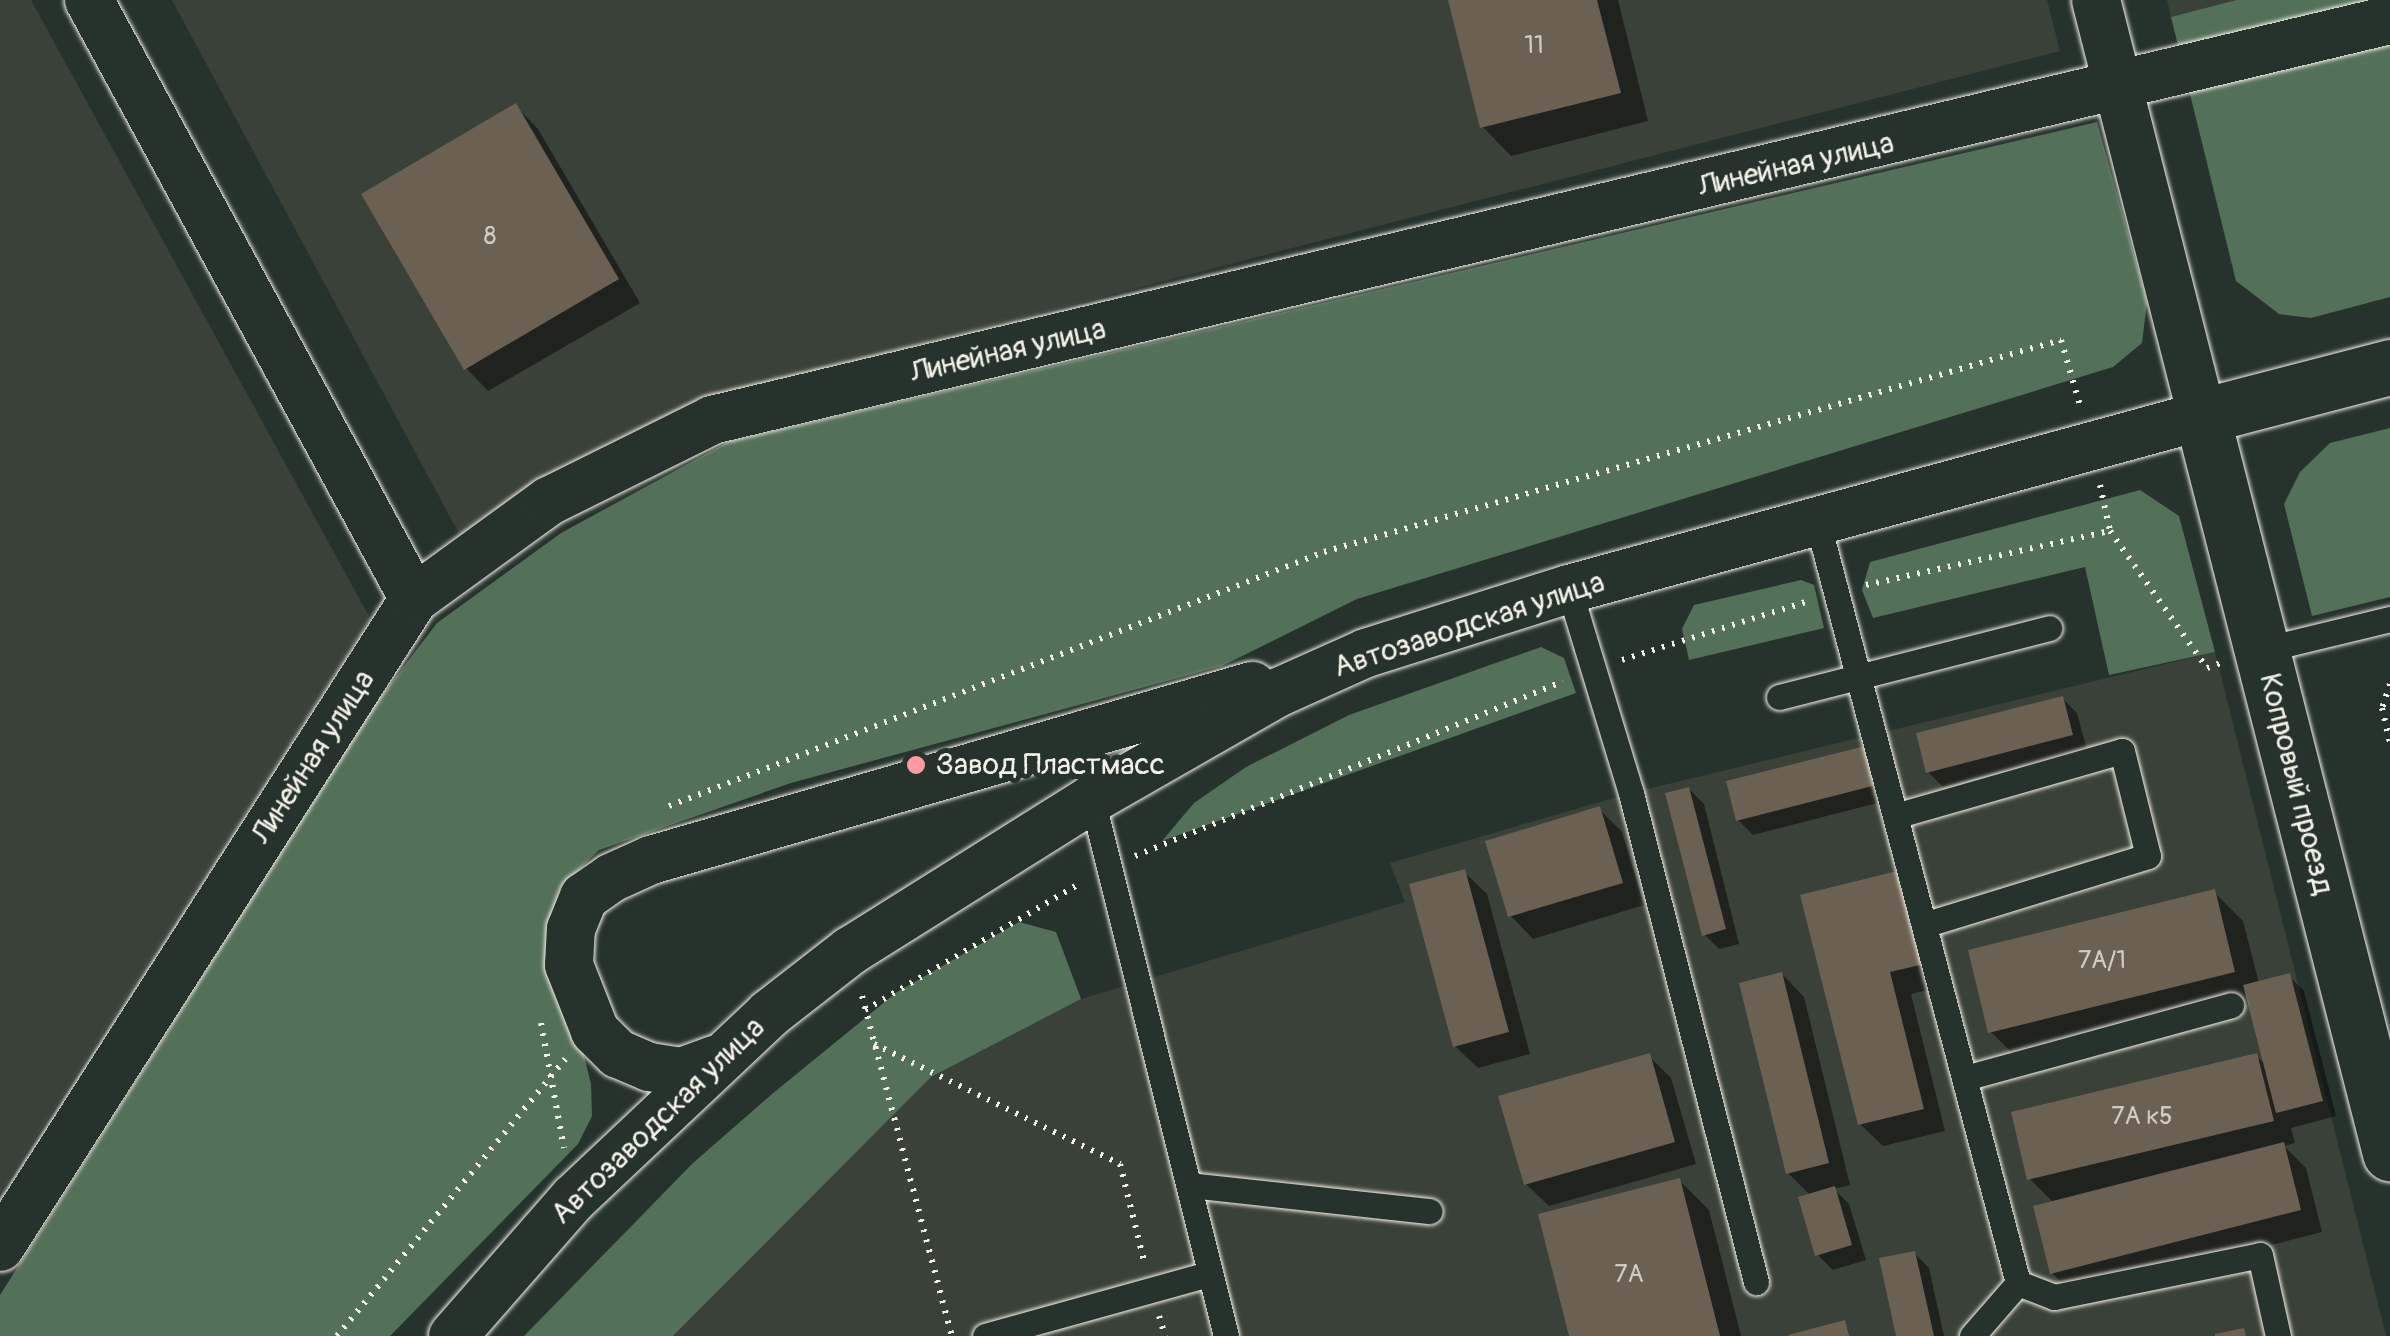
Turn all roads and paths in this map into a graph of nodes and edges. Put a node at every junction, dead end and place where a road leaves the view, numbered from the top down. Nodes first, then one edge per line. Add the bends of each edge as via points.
1 (89, 0) edge
2 (2096, 0) edge
3 (2390, 20) edge
4 (2118, 89) junction
5 (2390, 366) edge
6 (2202, 416) junction
7 (2091, 445) junction
8 (1817, 520) junction
9 (1569, 589) junction
10 (414, 599) junction
11 (2390, 619) edge
12 (2049, 628) dead end
13 (2262, 650) junction
14 (1366, 653) junction
15 (1858, 676) junction
16 (2390, 684) edge
17 (1779, 698) dead end
18 (2390, 743) edge
19 (1092, 799) junction
20 (658, 810) dead end
21 (1895, 816) junction
22 (1924, 924) junction
23 (850, 952) junction
24 (2231, 1005) dead end
25 (541, 1019) dead end
26 (595, 1031) junction
27 (874, 1044) junction
28 (714, 1060) junction
29 (550, 1074) junction
30 (1965, 1078) junction
31 (2390, 1152) edge
32 (1189, 1185) junction
33 (574, 1198) junction
34 (1430, 1211) dead end
35 (0, 1247) edge
36 (1209, 1274) junction
37 (1756, 1282) dead end
38 (2018, 1283) junction
39 (1151, 1290) junction
40 (337, 1336) edge
41 (453, 1336) edge
42 (952, 1336) edge
43 (986, 1336) edge
44 (1165, 1336) edge
45 (1226, 1336) edge
46 (1972, 1336) edge
47 (2278, 1336) edge

1 - 10 street
2 - 4 street
3 - 4 street, Линейная улица
4 - 6 street
4 - 10 street, Линейная улица via 712,420 549,501
5 - 6 main road, Автозаводская улица
6 - 7 street, Автозаводская улица
6 - 13 main road, Копровый проезд
7 - 8 street, Автозаводская улица
7 - 20 path via 2061,340 1324,552
8 - 9 street, Автозаводская улица
8 - 15 lane
9 - 14 street, Автозаводская улица
9 - 37 lane via 1631,793
10 - 35 street, Линейная улица
11 - 13 lane
12 - 15 lane
13 - 31 main road, Копровый проезд
14 - 19 street, Автозаводская улица via 1279,692
14 - 26 street via 650,860 611,878 584,897 571,929 570,965
15 - 17 lane
15 - 21 lane
16 - 18 path via 2382,708
19 - 23 street, Автозаводская улица
19 - 32 lane
21 - 22 lane
21 - 22 lane via 2122,751 2148,856
22 - 30 lane
23 - 27 path
23 - 28 street, Автозаводская улица
24 - 30 lane
25 - 29 path
26 - 28 street via 618,1054 649,1067 681,1072
26 - 29 path
27 - 39 path via 1120,1164
27 - 42 path
28 - 33 street, Автозаводская улица
29 - 33 path
29 - 40 path
30 - 38 lane
32 - 34 lane
32 - 36 lane
33 - 41 street, Автозаводская улица
36 - 39 lane
36 - 45 lane
38 - 46 lane
38 - 47 lane via 2054,1296 2260,1255
39 - 43 lane
39 - 44 path

